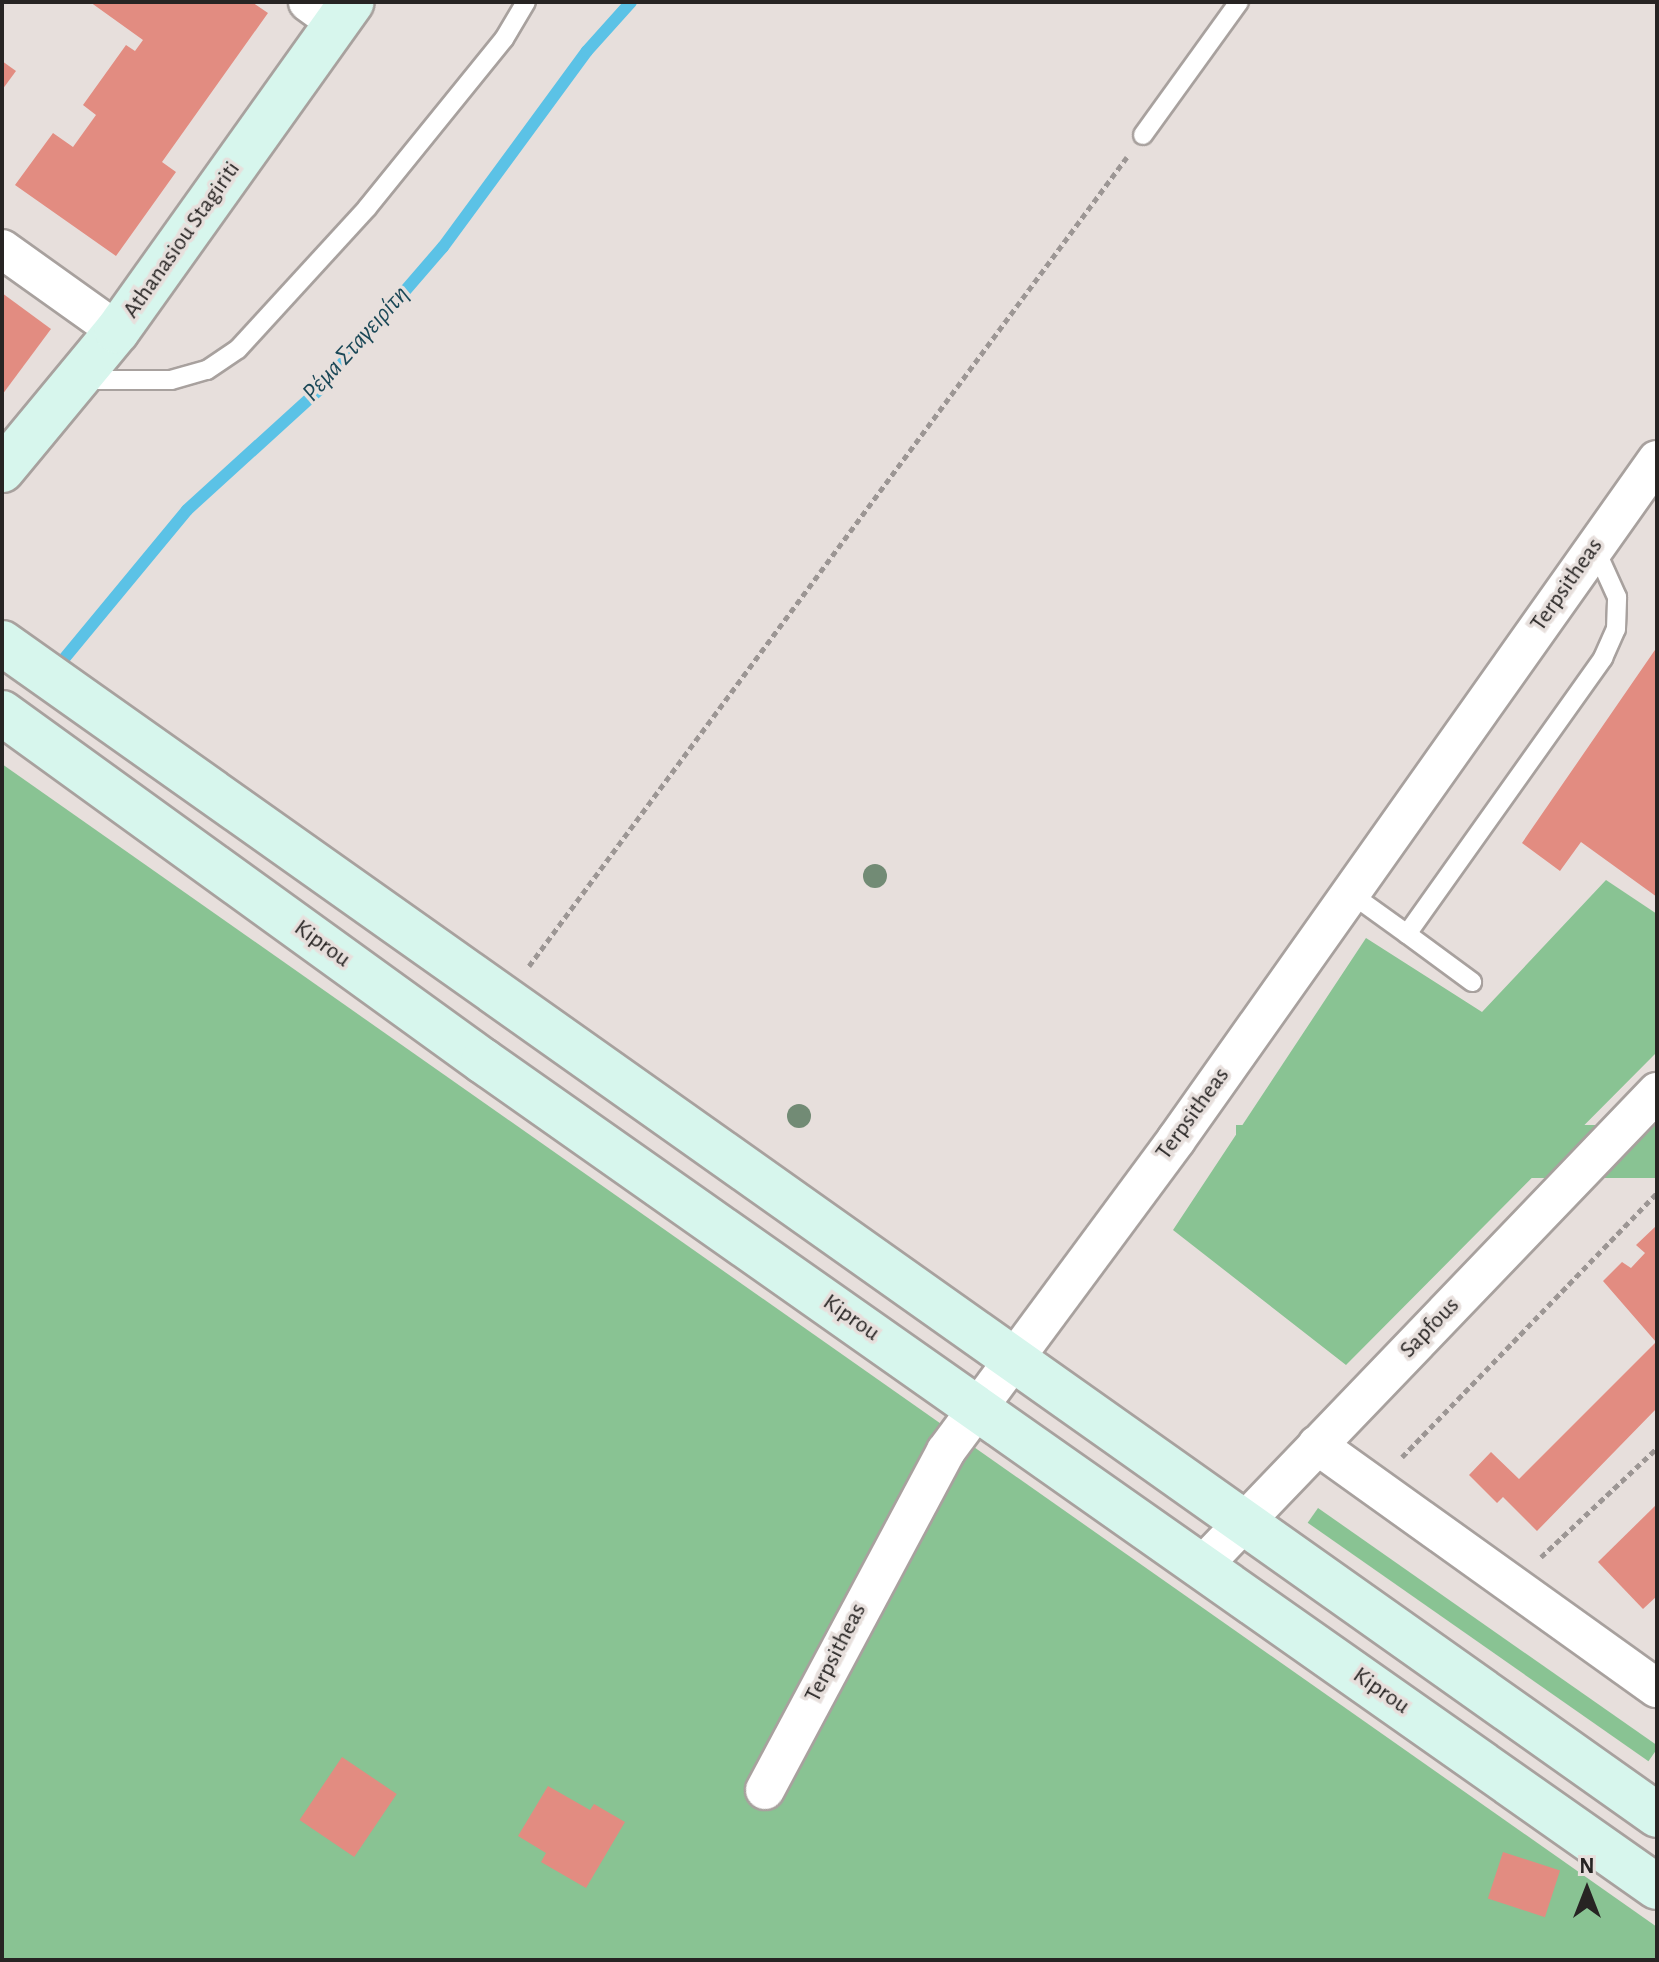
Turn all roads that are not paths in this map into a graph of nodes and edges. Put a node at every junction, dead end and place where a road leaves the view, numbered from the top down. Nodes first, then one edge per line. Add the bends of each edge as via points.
1 (526, 2) edge
2 (1239, 2) edge
3 (332, 9) edge
4 (1143, 135) road end
5 (2, 249) edge
6 (117, 331) junction
7 (77, 379) junction
8 (1657, 460) edge
9 (2, 470) edge
10 (1594, 546) junction
11 (2, 643) edge
12 (2, 713) edge
13 (1350, 893) junction
14 (1407, 934) junction
15 (1472, 982) dead end
16 (1657, 1092) edge
17 (1012, 1362) junction
18 (978, 1407) junction
19 (1317, 1445) junction
20 (1241, 1524) junction
21 (1203, 1565) junction
22 (1657, 1688) edge
23 (765, 1790) dead end
24 (1657, 1815) edge
25 (1657, 1887) edge

1 - 7 lane via 504,39 367,208 238,349 207,370 171,380
2 - 4 lane
3 - 6 street, Athanasiou Stagiriti
5 - 6 street
6 - 7 street, Athanasiou Stagiriti
7 - 9 street, Athanasiou Stagiriti
8 - 10 street, Terpsitheas
10 - 13 street, Terpsitheas
10 - 14 lane via 1617,597 1611,644
11 - 17 street
12 - 18 street, Kiprou via 483,1061
13 - 14 lane
13 - 17 street, Terpsitheas
14 - 15 lane
16 - 19 street, Sapfous
17 - 18 street, Terpsitheas
17 - 20 street
18 - 21 street, Kiprou
18 - 23 street, Terpsitheas via 915,1503
19 - 20 street, Sapfous
19 - 22 street
20 - 21 street, Sapfous
20 - 24 street
21 - 25 street, Kiprou

